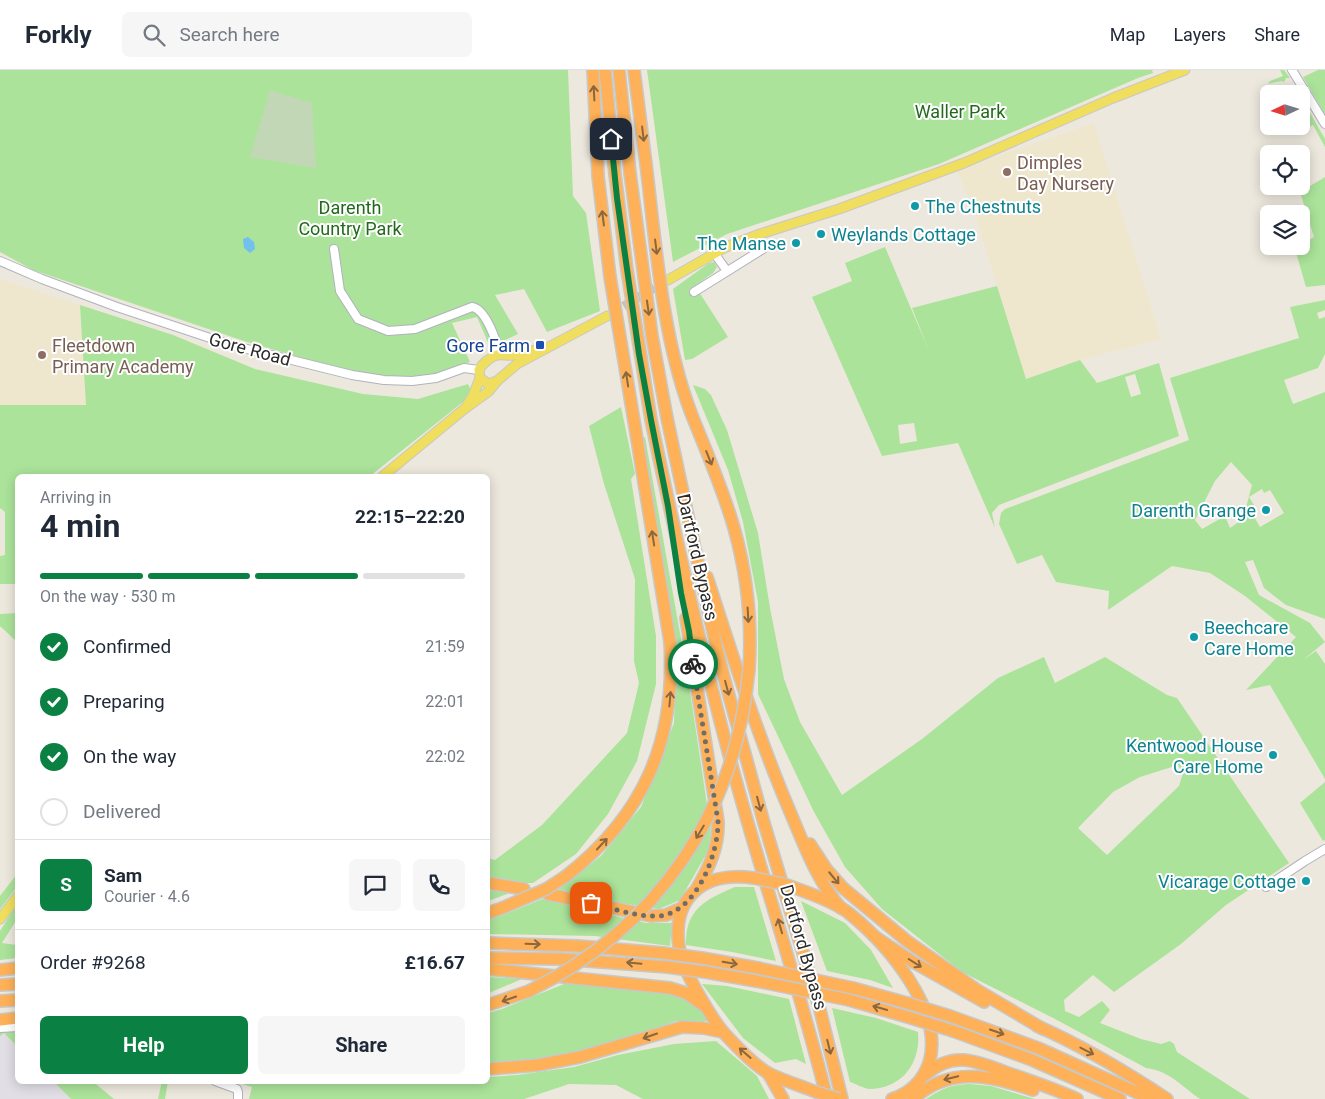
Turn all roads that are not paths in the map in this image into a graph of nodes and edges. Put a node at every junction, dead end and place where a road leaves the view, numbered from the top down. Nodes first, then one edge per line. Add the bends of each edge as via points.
1 (593, 70) edge
2 (605, 70) edge
3 (620, 70) edge
4 (634, 70) edge
5 (1185, 70) edge
6 (1293, 70) edge
7 (1325, 124) edge
8 (334, 249) dead end
9 (764, 249) dead end
10 (714, 253) junction
11 (0, 261) edge
12 (727, 270) junction
13 (668, 280) tunnel mouth
14 (694, 292) dead end
15 (607, 316) tunnel mouth
16 (545, 348) junction
17 (502, 355) junction
18 (511, 368) junction
19 (480, 374) junction
20 (497, 381) junction
21 (463, 410) junction
22 (385, 474) edge
23 (684, 504) junction
24 (668, 506) junction
25 (756, 727) junction
26 (1325, 849) edge
27 (490, 883) edge
28 (1266, 887) dead end
29 (698, 888) junction
30 (524, 889) dead end
31 (548, 894) dead end
32 (15, 899) edge
33 (682, 908) junction
34 (841, 908) junction
35 (490, 912) edge
36 (0, 919) edge
37 (874, 936) junction
38 (490, 942) edge
39 (490, 958) edge
40 (15, 962) edge
41 (0, 963) edge
42 (15, 968) edge
43 (490, 968) edge
44 (0, 970) edge
45 (15, 984) edge
46 (0, 985) edge
47 (15, 1000) edge
48 (0, 1001) edge
49 (490, 1004) edge
50 (708, 1009) junction
51 (15, 1018) edge
52 (0, 1020) edge
53 (15, 1027) edge
54 (0, 1028) edge
55 (1043, 1029) junction
56 (723, 1032) junction
57 (490, 1069) edge
58 (768, 1073) junction
59 (922, 1078) junction
60 (223, 1084) edge
61 (913, 1093) edge
62 (238, 1099) edge
63 (784, 1099) edge
64 (827, 1099) edge
65 (841, 1099) edge
66 (892, 1099) edge
67 (904, 1099) edge
68 (1065, 1099) edge
69 (1077, 1099) edge
70 (1120, 1099) edge
71 (1151, 1099) edge
72 (1167, 1099) edge

35 -> 1 highway, bridge via 546,889 566,876 597,849 627,815 658,754 669,708 670,642 610,277 598,176
2 - 24 highway, Dartford Bypass, bridge via 627,270
3 -> 23 highway, Dartford Bypass, bridge via 652,336
4 -> 49 highway, bridge via 676,368 725,498 739,548 748,599 749,669 744,712 729,769 712,810 678,866 644,909 617,934 566,971 529,991
5 - 10 main road via 956,166 751,237
6 - 7 street
8 - 17 street via 340,291 358,319 388,331 415,329 472,307 481,312
9 - 12 street
10 - 12 street
10 - 13 main road
11 - 19 street, Gore Road via 55,284 231,345 352,375 412,382 433,379 464,368
12 - 14 street
15 - 16 main road
16 - 17 main road
16 - 18 main road
17 - 18 main road via 508,359
17 - 19 main road via 485,362
18 - 20 main road
19 - 20 main road via 488,384
19 - 21 main road via 473,396
20 - 21 main road
21 - 22 main road
23 - 25 highway
23 -> 65 highway, Dartford Bypass via 724,678 819,1006
24 - 29 highway via 718,821 713,859
64 -> 24 highway, Dartford Bypass via 706,668
25 - 34 highway via 822,884
25 -> 55 highway via 807,838 837,882 927,956
26 - 28 street
27 - 30 highway
29 - 33 highway
29 - 34 highway, bridge via 727,877 754,878 787,885
31 - 33 highway via 652,916 666,915
32 - 36 main road
33 - 50 highway via 679,934 682,958
34 - 37 highway
37 -> 55 highway via 961,990
37 - 59 highway via 911,985 927,1015 931,1054
38 -> 71 highway, bridge via 663,953 853,988 907,1002 1038,1048
70 -> 39 highway, bridge via 1032,1060 954,1031 849,1000 667,967 571,959
40 - 41 highway
42 - 44 highway
43 - 50 highway via 670,988 686,993
45 - 46 highway
47 - 48 highway
50 - 56 highway
51 - 52 highway
53 - 54 street
55 -> 72 highway via 1101,1058
56 -> 57 highway via 682,1027 580,1057
58 -> 56 highway
58 - 63 highway
58 - 65 highway, bridge
59 - 61 highway
59 - 69 highway via 942,1063 969,1061
60 - 62 street via 237,1089
61 - 66 highway
61 - 67 highway
68 -> 61 highway via 994,1078 966,1076 937,1082

